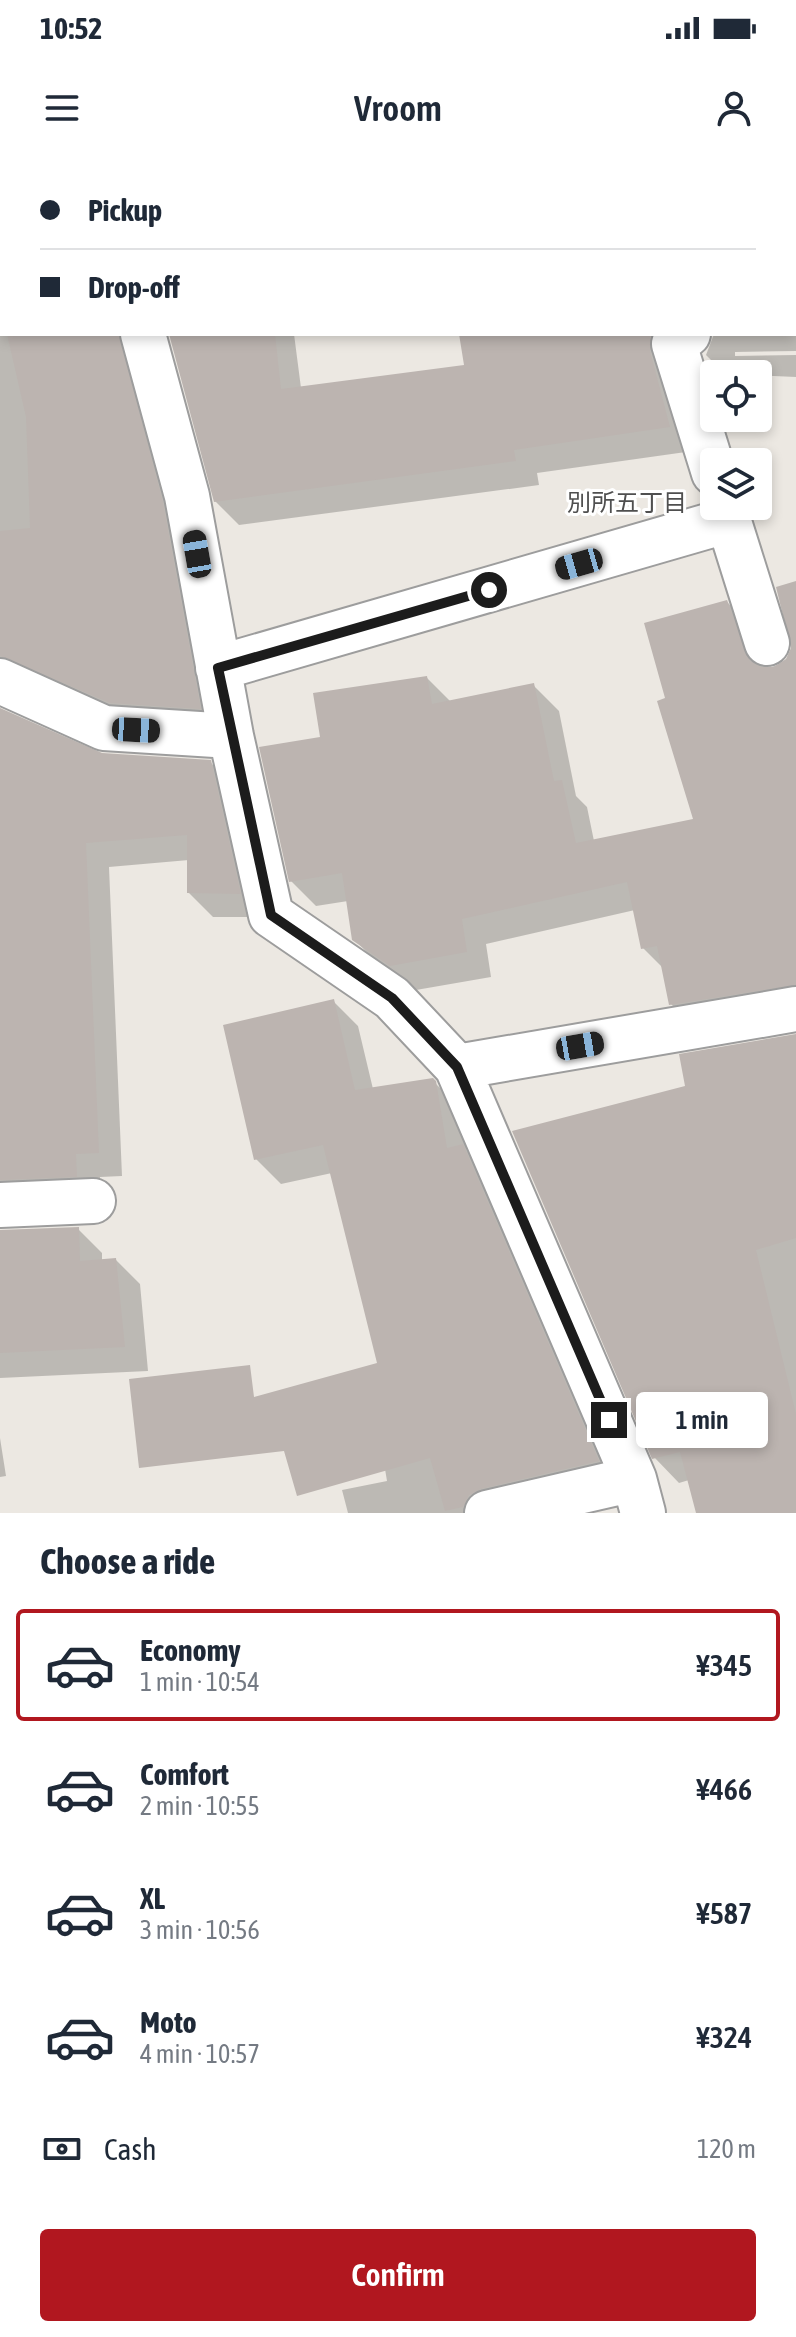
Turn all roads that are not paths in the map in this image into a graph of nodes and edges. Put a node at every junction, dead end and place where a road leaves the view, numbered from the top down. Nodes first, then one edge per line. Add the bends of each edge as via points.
1 (144, 336) edge
2 (685, 336) edge
3 (706, 448) edge
4 (703, 520) edge
5 (728, 520) edge
6 (767, 643) dead end
7 (218, 668) junction
8 (0, 681) edge
9 (231, 736) junction
10 (796, 1009) edge
11 (457, 1067) junction
12 (93, 1201) dead end
13 (0, 1205) edge
14 (638, 1496) edge
15 (487, 1513) edge

1 - 7 street via 187,496
2 - 3 street via 674,344
4 - 7 street
5 - 6 street
7 - 9 street
8 - 9 street via 104,728
9 - 11 street via 271,915 392,998
10 - 11 street
11 - 14 street
12 - 13 street
14 - 15 street

